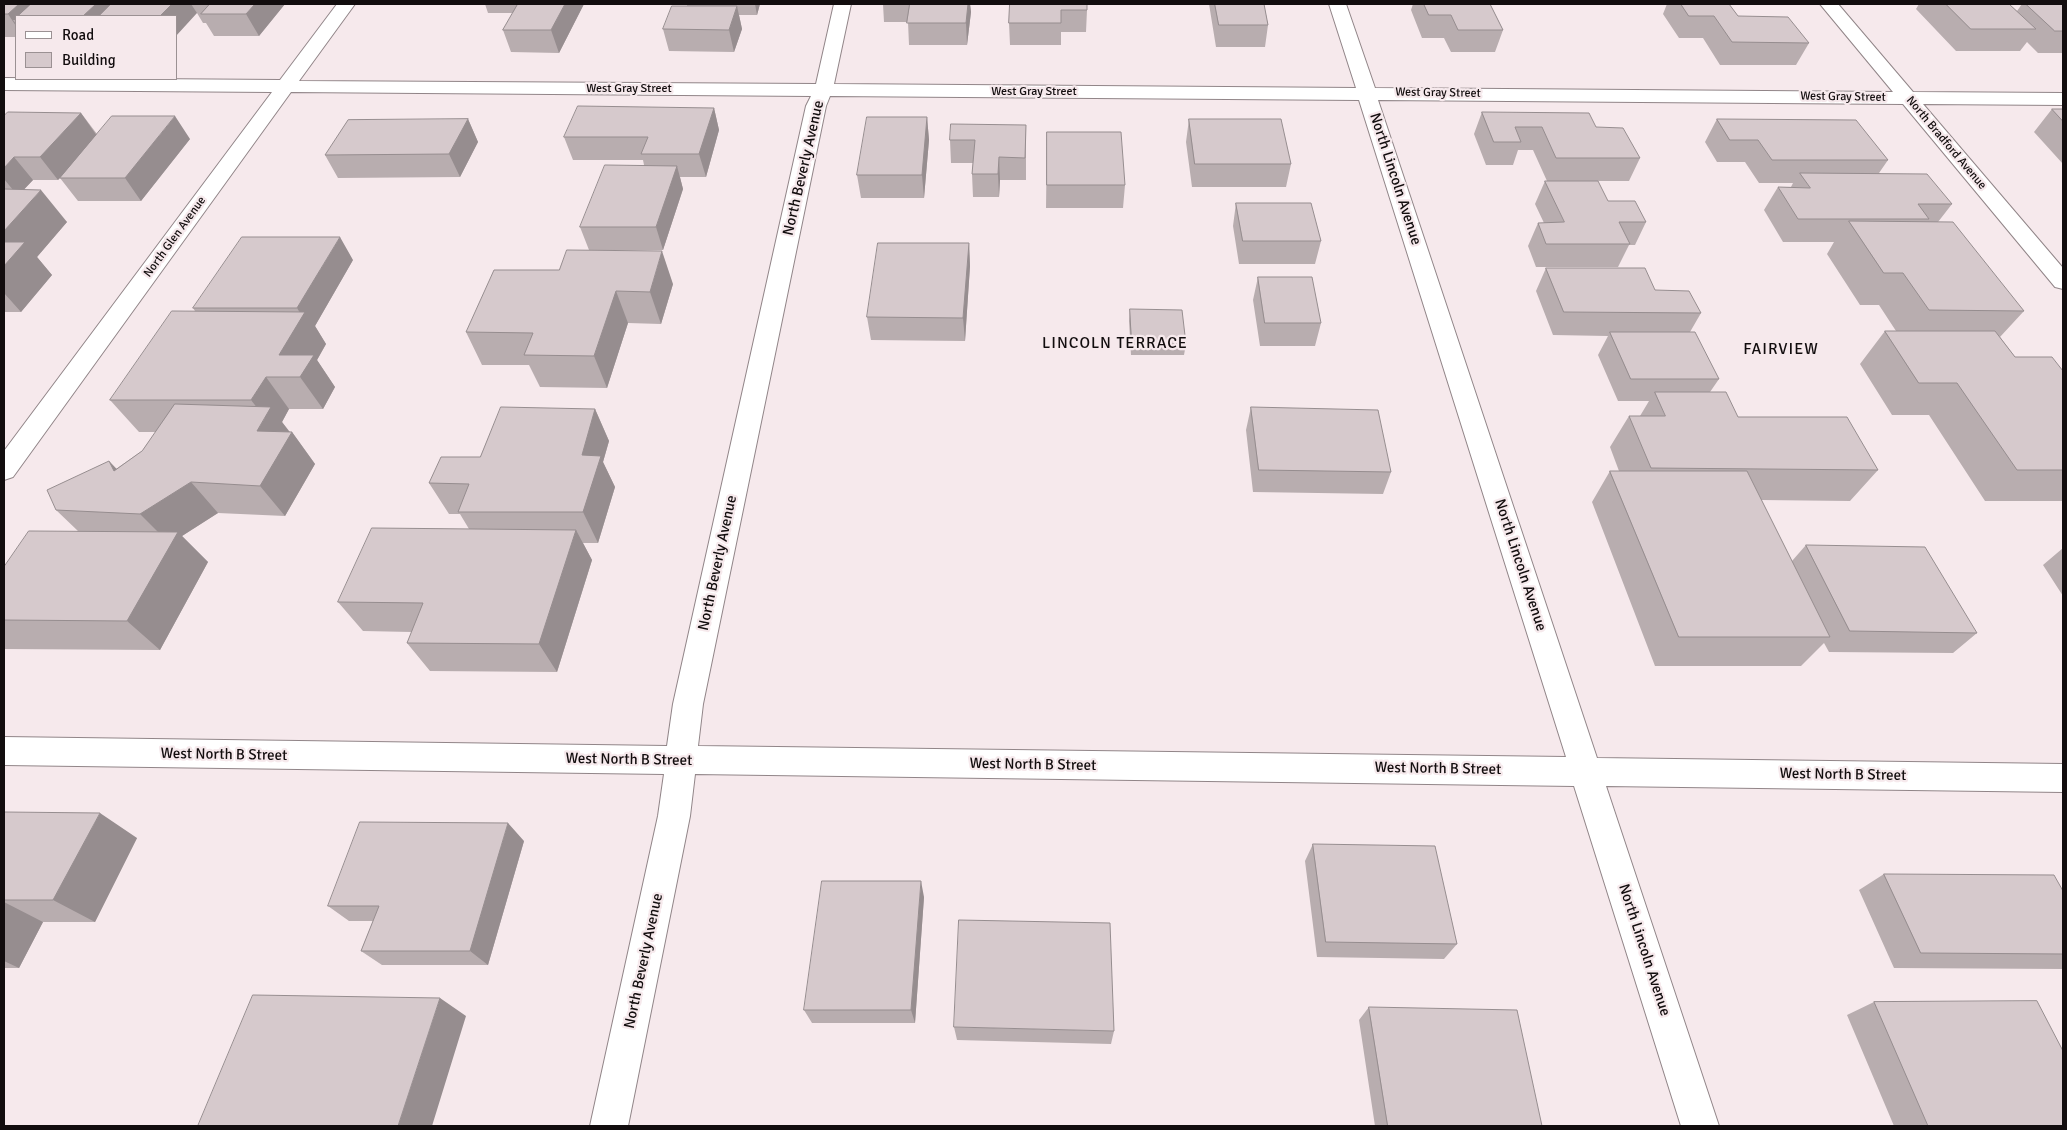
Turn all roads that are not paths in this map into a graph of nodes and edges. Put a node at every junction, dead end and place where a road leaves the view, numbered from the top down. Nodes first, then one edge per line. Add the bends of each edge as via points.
1 (346, 4) edge
2 (843, 4) edge
3 (1338, 4) edge
4 (1829, 4) edge
5 (4, 84) edge
6 (286, 87) junction
7 (822, 91) junction
8 (1367, 93) junction
9 (1908, 98) junction
10 (2063, 99) edge
11 (2063, 282) edge
12 (4, 470) edge
13 (4, 751) edge
14 (681, 761) junction
15 (1586, 771) junction
16 (2063, 778) edge
17 (609, 1126) edge
18 (1700, 1126) edge

1 - 6 street, North Glen Avenue
2 - 7 street, North Beverly Avenue via 828,77
3 - 8 street, North Lincoln Avenue
4 - 9 street, North Bradford Avenue
5 - 6 street, West Gray Street
6 - 7 street, West Gray Street
6 - 12 street, North Glen Avenue
7 - 8 street, West Gray Street
7 - 14 street, North Beverly Avenue via 816,106 688,704
8 - 9 street, West Gray Street
8 - 15 street, North Lincoln Avenue
9 - 10 street, West Gray Street
9 - 11 street, North Bradford Avenue
13 - 14 street, West North B Street
14 - 15 street, West North B Street
14 - 17 street, North Beverly Avenue via 674,816
15 - 16 street, West North B Street
15 - 18 street, North Lincoln Avenue

